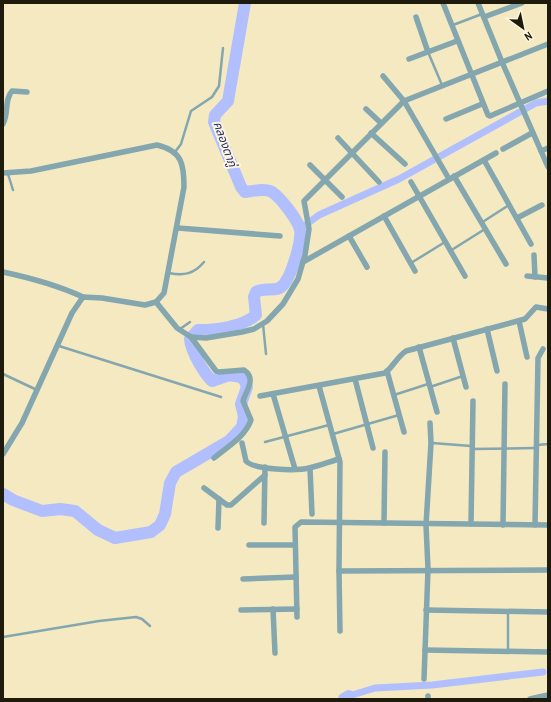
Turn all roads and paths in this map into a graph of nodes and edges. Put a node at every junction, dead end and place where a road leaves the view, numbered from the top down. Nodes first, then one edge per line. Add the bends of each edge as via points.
1 (443, 3) edge
2 (478, 3) edge
3 (522, 3) edge
4 (515, 4) edge
5 (483, 15) junction
6 (416, 17) dead end
7 (452, 25) junction
8 (458, 41) junction
9 (548, 44) edge
10 (223, 48) dead end
11 (428, 52) junction
12 (409, 59) dead end
13 (502, 62) junction
14 (471, 75) junction
15 (383, 76) dead end
16 (442, 86) junction
17 (548, 91) edge
18 (27, 92) dead end
19 (404, 101) junction
20 (482, 104) junction
21 (520, 105) junction
22 (366, 109) dead end
23 (446, 119) dead end
24 (381, 123) junction
25 (3, 124) edge
26 (371, 133) junction
27 (532, 133) junction
28 (338, 138) dead end
29 (548, 148) edge
30 (503, 149) dead end
31 (541, 151) junction
32 (175, 152) junction
33 (351, 153) junction
34 (496, 153) dead end
35 (484, 160) junction
36 (405, 164) dead end
37 (310, 166) dead end
38 (548, 167) edge
39 (5, 173) edge
40 (452, 177) junction
41 (325, 180) junction
42 (379, 182) dead end
43 (411, 182) dead end
44 (13, 190) dead end
45 (419, 196) junction
46 (342, 197) dead end
47 (510, 205) junction
48 (542, 205) dead end
49 (384, 216) junction
50 (517, 218) junction
51 (482, 223) junction
52 (178, 228) junction
53 (485, 229) junction
54 (280, 236) dead end
55 (349, 236) junction
56 (445, 242) junction
57 (531, 244) dead end
58 (450, 250) junction
59 (534, 256) dead end
60 (204, 262) dead end
61 (303, 262) junction
62 (411, 263) junction
63 (506, 264) dead end
64 (367, 267) dead end
65 (416, 271) dead end
66 (3, 272) edge
67 (169, 273) junction
68 (465, 276) dead end
69 (527, 276) dead end
70 (535, 277) junction
71 (548, 278) edge
72 (83, 297) junction
73 (156, 302) junction
74 (548, 309) edge
75 (520, 321) junction
76 (190, 322) dead end
77 (263, 323) junction
78 (487, 329) junction
79 (179, 330) junction
80 (191, 337) junction
81 (453, 338) junction
82 (59, 346) junction
83 (419, 348) junction
84 (543, 349) dead end
85 (266, 354) dead end
86 (527, 357) dead end
87 (388, 371) junction
88 (498, 371) dead end
89 (3, 374) edge
90 (463, 376) junction
91 (355, 380) junction
92 (506, 384) dead end
93 (319, 386) junction
94 (429, 386) junction
95 (466, 387) dead end
96 (38, 390) junction
97 (273, 394) junction
98 (394, 395) junction
99 (260, 396) dead end
100 (221, 397) dead end
101 (473, 401) dead end
102 (437, 412) dead end
103 (399, 415) junction
104 (430, 423) dead end
105 (330, 424) junction
106 (367, 424) junction
107 (404, 432) dead end
108 (332, 434) junction
109 (286, 436) junction
110 (242, 442) dead end
111 (265, 442) dead end
112 (431, 443) junction
113 (548, 444) edge
114 (535, 446) junction
115 (373, 448) dead end
116 (472, 448) junction
117 (504, 448) junction
118 (385, 452) dead end
119 (3, 454) edge
120 (214, 458) dead end
121 (339, 459) junction
122 (265, 467) junction
123 (310, 468) junction
124 (295, 469) junction
125 (265, 476) junction
126 (204, 488) dead end
127 (219, 499) junction
128 (312, 514) dead end
129 (338, 521) junction
130 (264, 522) dead end
131 (384, 523) junction
132 (471, 524) junction
133 (426, 525) junction
134 (503, 525) junction
135 (535, 525) junction
136 (548, 525) edge
137 (218, 528) dead end
138 (249, 545) dead end
139 (295, 545) junction
140 (428, 569) junction
141 (339, 570) junction
142 (548, 570) edge
143 (296, 577) junction
144 (244, 579) dead end
145 (272, 609) junction
146 (297, 609) junction
147 (241, 610) dead end
148 (426, 610) junction
149 (508, 611) junction
150 (548, 612) edge
151 (297, 617) dead end
152 (150, 626) dead end
153 (340, 631) dead end
154 (3, 637) edge
155 (425, 650) junction
156 (275, 652) dead end
157 (508, 652) junction
158 (548, 652) edge
159 (424, 679) dead end
160 (548, 695) edge
161 (530, 699) edge

1 - 7 street
2 - 5 street
3 - 4 street
4 - 5 street
5 - 7 lane
5 - 13 street
6 - 11 street
7 - 8 street
8 - 11 street
8 - 14 street
9 - 13 street
10 - 32 lane via 219,86 212,97 191,111 181,144
11 - 12 street
11 - 16 lane
13 - 14 street
13 - 21 street
14 - 16 street
14 - 20 street
15 - 19 street
16 - 19 street
17 - 21 street
18 - 25 street via 12,91 8,96
19 - 24 street
19 - 40 street via 440,162
20 - 21 street via 490,116
20 - 23 street
21 - 27 street
22 - 24 street
24 - 26 street
26 - 33 street
26 - 36 street
27 - 30 street
27 - 31 street
28 - 33 street
29 - 31 street
31 - 38 street
32 - 39 street via 157,144 31,172
32 - 52 street via 184,173
33 - 41 street
33 - 42 street
34 - 35 street
35 - 40 street
35 - 47 street
37 - 41 street
39 - 44 lane
40 - 45 street
40 - 51 street
41 - 46 street
41 - 61 street via 304,201 309,229
43 - 45 street
45 - 49 street
45 - 56 street
47 - 50 street
47 - 51 lane
48 - 50 street
49 - 55 street
49 - 62 street
50 - 57 street
51 - 53 street
52 - 54 street
52 - 67 street
53 - 58 lane
53 - 63 street
55 - 61 street
55 - 64 street
56 - 58 street
56 - 62 lane
58 - 68 street
59 - 70 street
60 - 67 lane via 190,274 180,276
61 - 77 street via 298,279 283,304
62 - 65 street
66 - 72 street via 31,278
67 - 73 street via 164,293
69 - 70 street
70 - 71 street
72 - 73 street via 145,305
72 - 82 street via 72,313
73 - 79 street
74 - 75 street via 536,307
75 - 78 street
75 - 86 street
76 - 79 lane
77 - 80 street via 242,332 206,338
77 - 85 lane
78 - 81 street
78 - 88 street
79 - 80 street
80 - 120 street via 216,371 244,370 250,378 250,385 243,401 251,420 249,425 241,436
81 - 83 street
81 - 90 street
82 - 96 street
82 - 100 lane
83 - 87 street via 401,354
83 - 94 street
84 - 114 street via 538,358
87 - 91 street
87 - 98 street
89 - 96 lane
90 - 94 lane
90 - 95 street
91 - 93 street
91 - 106 street
92 - 117 street
93 - 97 street
93 - 105 street
94 - 98 lane
94 - 102 street
96 - 119 street
97 - 99 street
97 - 109 street
98 - 103 street
101 - 116 street
103 - 106 lane
103 - 107 street
104 - 112 street
105 - 108 street
105 - 109 lane
106 - 108 lane
106 - 115 street
108 - 121 street
109 - 111 lane
109 - 124 street
110 - 122 street via 246,461
112 - 116 lane
112 - 133 street
113 - 114 lane
114 - 117 lane
114 - 135 street
116 - 117 lane
116 - 132 street
117 - 134 street
118 - 131 street
121 - 123 street
121 - 129 street
122 - 124 street
122 - 125 street
123 - 124 street
123 - 128 street
125 - 127 street via 231,505
125 - 130 street
126 - 127 street
127 - 137 street
129 - 131 street
129 - 139 street via 297,524
129 - 141 street
131 - 133 street
132 - 133 street
132 - 134 street
133 - 140 street
134 - 135 street
135 - 136 street
138 - 139 street
139 - 143 street
140 - 141 street
140 - 142 street
140 - 148 street
141 - 153 street
143 - 144 street
143 - 146 street
145 - 146 street
145 - 147 street
145 - 156 street
146 - 151 street
148 - 149 street
148 - 155 street
149 - 150 street
149 - 157 lane
152 - 154 lane via 136,617
155 - 157 street
155 - 159 street
157 - 158 street
160 - 161 street

